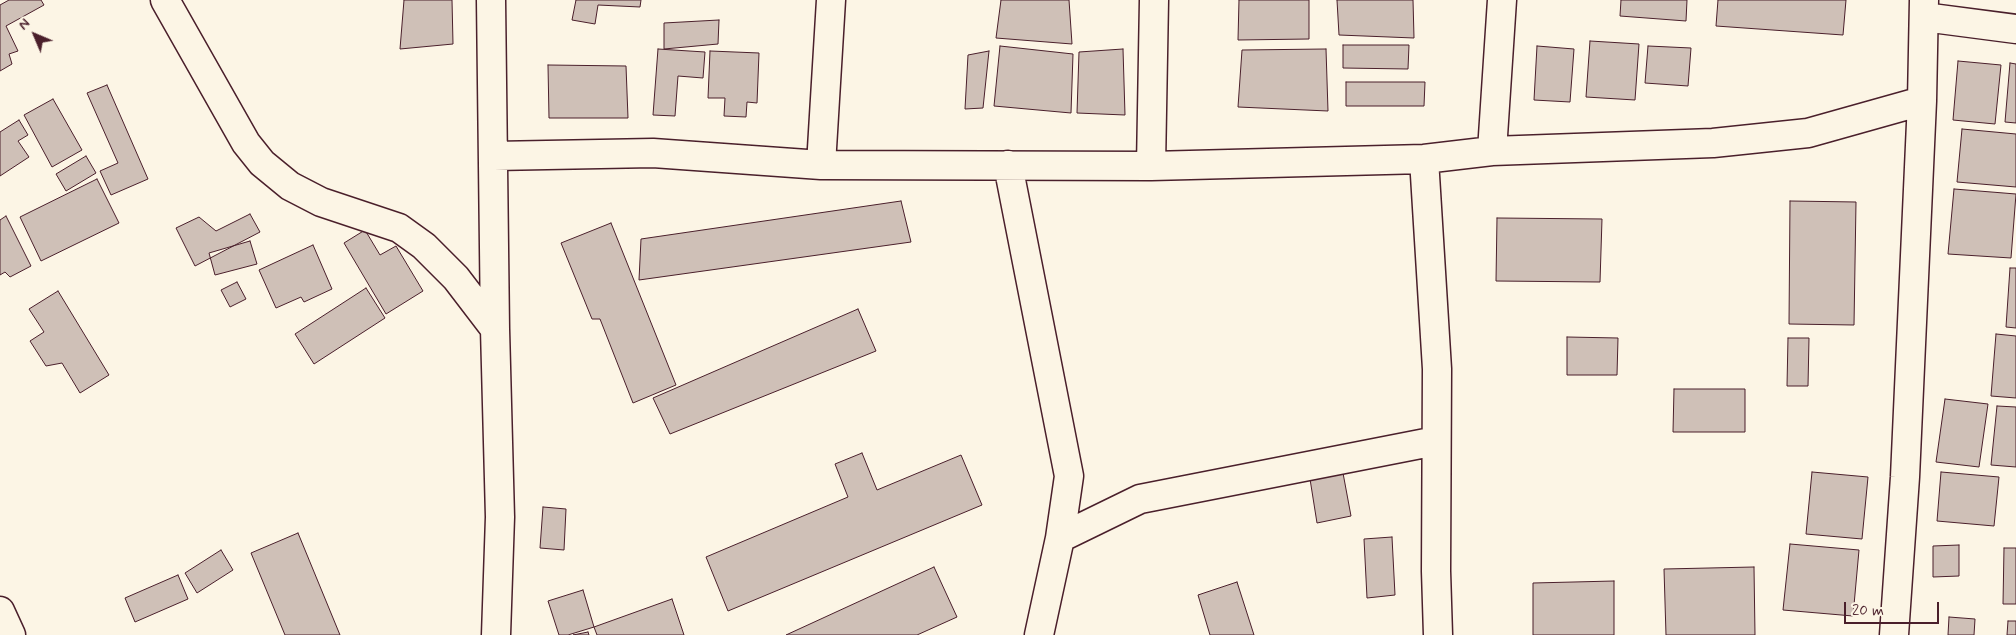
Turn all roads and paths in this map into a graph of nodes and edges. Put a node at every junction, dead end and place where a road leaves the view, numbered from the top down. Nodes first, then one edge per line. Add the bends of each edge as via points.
1 (166, 0) edge
2 (491, 0) edge
3 (831, 0) edge
4 (1154, 0) edge
5 (1502, 0) edge
6 (1924, 9) edge
7 (2016, 28) edge
8 (1922, 101) junction
9 (1492, 151) junction
10 (494, 156) junction
11 (1424, 159) junction
12 (821, 165) junction
13 (1008, 166) junction
14 (1151, 166) junction
15 (495, 329) junction
16 (1436, 441) junction
17 (1060, 538) junction
18 (0, 611) edge
19 (11, 635) edge
20 (496, 635) edge
21 (1039, 635) edge
22 (1438, 635) edge
23 (1894, 635) edge

1 - 15 street via 246,143 262,163 290,186 320,202 400,228 424,246 456,278
2 - 10 street
3 - 12 street
4 - 14 street
5 - 9 street
6 - 7 street
6 - 8 street
8 - 9 street via 1808,133 1713,143
8 - 23 street via 1905,476
9 - 11 street
10 - 12 street via 653,152
10 - 15 street
11 - 14 street
11 - 16 street via 1437,368
12 - 13 street
13 - 14 street
13 - 17 street via 1069,476
15 - 20 street via 500,517
16 - 17 street via 1140,499
16 - 22 street
17 - 21 street
18 - 19 street

